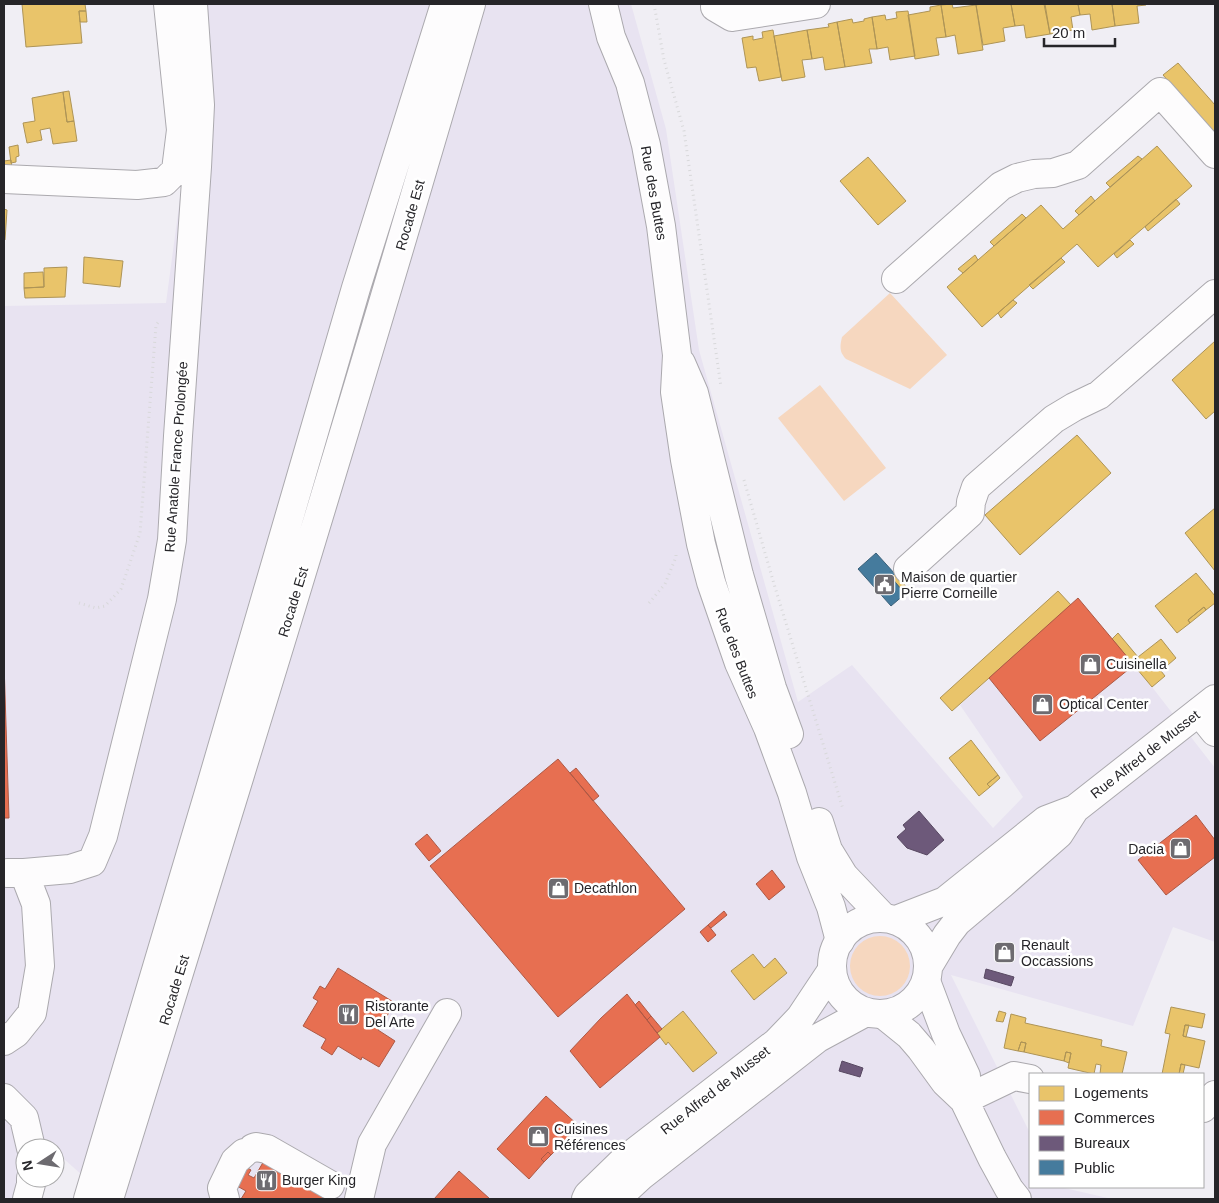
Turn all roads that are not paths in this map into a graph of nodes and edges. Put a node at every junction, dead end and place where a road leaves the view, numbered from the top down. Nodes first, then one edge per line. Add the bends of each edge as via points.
1 (168, 4) edge
2 (193, 4) edge
3 (445, 4) edge
4 (471, 4) edge
5 (588, 4) edge
6 (603, 4) edge
7 (816, 4) edge
8 (714, 5) edge
9 (611, 36) junction
10 (1215, 154) edge
11 (4, 179) edge
12 (896, 279) dead end
13 (1215, 294) edge
14 (677, 355) junction
15 (908, 569) dead end
16 (1210, 714) edge
17 (1075, 809) junction
18 (890, 919) junction
19 (840, 941) junction
20 (832, 970) junction
21 (927, 973) junction
22 (875, 1013) junction
23 (447, 1014) dead end
24 (4, 1041) edge
25 (1029, 1079) edge
26 (1215, 1095) edge
27 (4, 1098) edge
28 (964, 1100) junction
29 (1204, 1107) edge
30 (29, 1138) edge
31 (346, 1194) edge
32 (88, 1199) edge
33 (109, 1199) edge
34 (225, 1199) edge
35 (586, 1199) edge
36 (616, 1199) edge
37 (1017, 1199) edge

1 - 11 main road via 181,130 176,170 164,182 137,185
2 - 24 main road, Rue Anatole France Prolongée via 200,105 197,167 172,540 162,599 103,836 92,862 70,869 15,873 36,904 40,966 32,1013 16,1033
3 - 32 main road, Rocade Est via 356,288
4 - 33 main road, Rocade Est via 402,242
5 - 9 main road, Rue des Buttes
6 - 9 main road, Rue des Buttes
7 - 8 main road via 732,17
9 - 14 main road, Rue des Buttes via 630,83 646,145 661,226
10 - 12 main road via 1160,92 1078,165 1053,173 1017,178 1001,186
13 - 15 main road via 1099,395 1054,419 976,487 970,513
14 - 18 main road, Rue des Buttes via 694,393 739,575 770,679 828,850 844,876
14 - 19 main road, Rue des Buttes via 675,392 680,430 711,582 739,663 792,793 811,856 832,907
16 - 17 main road, Rue Alfred de Musset
17 - 18 main road, Rue Alfred de Musset via 1046,820 945,901
17 - 21 main road, Rue Alfred de Musset via 1059,834 957,922 946,935
18 - 19 main road via 866,920 854,925
18 - 21 main road via 906,925 923,942 927,953
19 - 20 main road
20 - 22 main road via 840,992 847,1000 856,1007
20 - 35 main road, Rue Alfred de Musset via 800,1018 777,1042 623,1161
21 - 22 main road via 917,998 910,1004 902,1009
21 - 28 main road via 946,1034 966,1076
22 - 28 main road via 909,1035 945,1082
22 - 36 main road, Rue Alfred de Musset via 818,1038
23 - 31 main road
25 - 28 main road via 1014,1076
26 - 29 main road
27 - 30 main road via 24,1118
28 - 37 main road via 1008,1189
31 - 34 main road via 267,1149 256,1147 236,1161 222,1188

